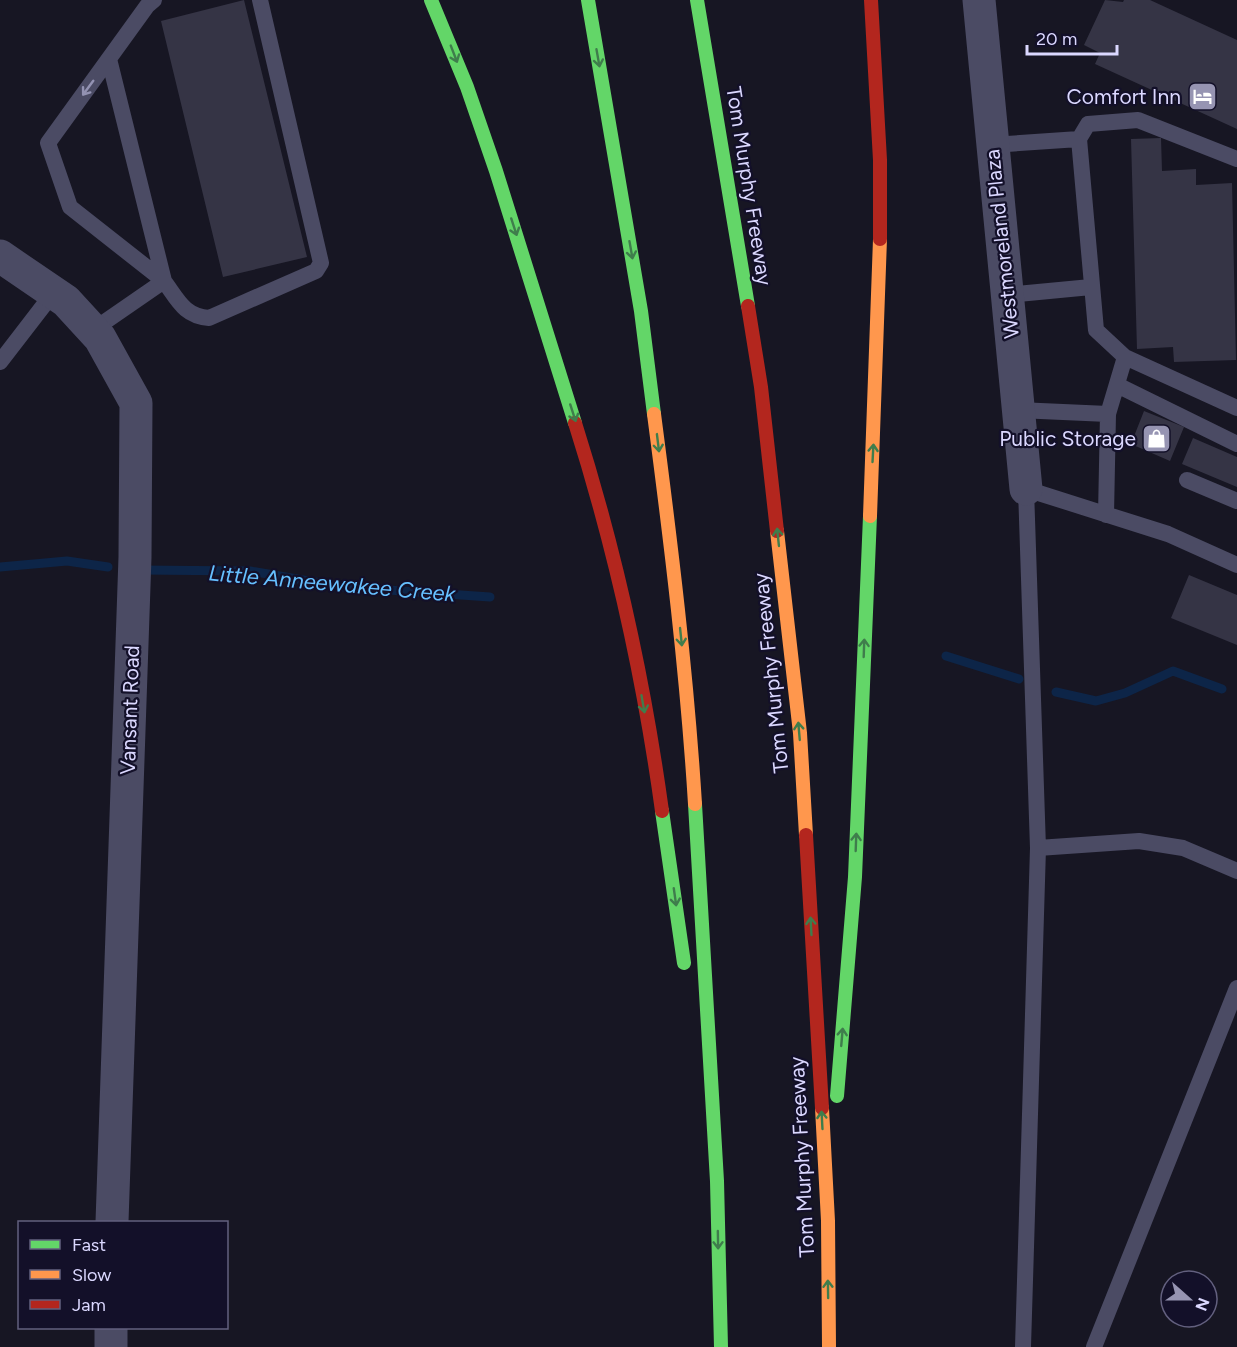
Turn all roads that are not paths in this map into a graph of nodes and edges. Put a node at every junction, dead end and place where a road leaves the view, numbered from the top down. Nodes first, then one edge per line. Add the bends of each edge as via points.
1 (260, 0) edge
2 (431, 0) edge
3 (588, 0) edge
4 (697, 0) edge
5 (871, 0) edge
6 (979, 0) edge
7 (150, 3) edge
8 (108, 59) junction
9 (1079, 139) junction
10 (992, 146) junction
11 (1237, 159) edge
12 (0, 255) edge
13 (164, 281) junction
14 (1091, 287) junction
15 (54, 292) junction
16 (1007, 295) junction
17 (93, 330) junction
18 (1125, 357) junction
19 (0, 362) edge
20 (1117, 385) junction
21 (1237, 408) edge
22 (1018, 410) junction
23 (1108, 414) junction
24 (1237, 444) edge
25 (1187, 480) dead end
26 (1026, 489) junction
27 (1237, 501) edge
28 (1106, 515) junction
29 (1237, 565) edge
30 (1038, 848) junction
31 (1237, 871) edge
32 (687, 982) dead end
33 (1237, 988) edge
34 (694, 1029) dead end
35 (717, 1181) junction
36 (112, 1221) edge
37 (828, 1221) junction
38 (111, 1329) edge
39 (111, 1347) edge
40 (721, 1347) edge
41 (829, 1347) edge
42 (1023, 1347) edge
43 (1094, 1347) edge

1 - 13 lane via 321,262 316,270 209,318 195,317 184,308
2 -> 32 highway via 496,171 591,472 622,593 660,794
3 -> 35 highway via 641,311 674,568 690,728
37 -> 4 highway, Tom Murphy Freeway via 800,733 761,387
37 -> 5 highway via 855,877 876,395 880,160
6 - 10 street, Westmoreland Plaza
7 - 8 lane
8 - 13 lane
8 -> 13 lane via 48,143 70,207
9 - 10 lane
9 - 11 lane via 1088,124 1138,120
9 - 14 lane
10 - 16 street, Westmoreland Plaza
12 - 15 street, Vansant Road
13 - 17 lane
14 - 16 lane
14 - 18 lane via 1096,330
15 - 17 street, Vansant Road
15 - 19 lane
16 - 22 street, Westmoreland Plaza
17 - 36 street, Vansant Road via 136,403 135,556
18 - 20 lane
18 - 21 lane
20 - 23 lane
20 - 24 lane
22 - 23 lane
22 - 26 street, Westmoreland Plaza
23 - 28 lane
25 - 27 lane
26 - 28 lane
26 - 30 lane
28 - 29 lane via 1168,534
30 - 31 lane via 1139,841 1183,848
30 - 42 lane
33 - 43 lane
34 - 35 highway
35 -> 40 highway
41 -> 37 highway, Tom Murphy Freeway
38 - 39 street

